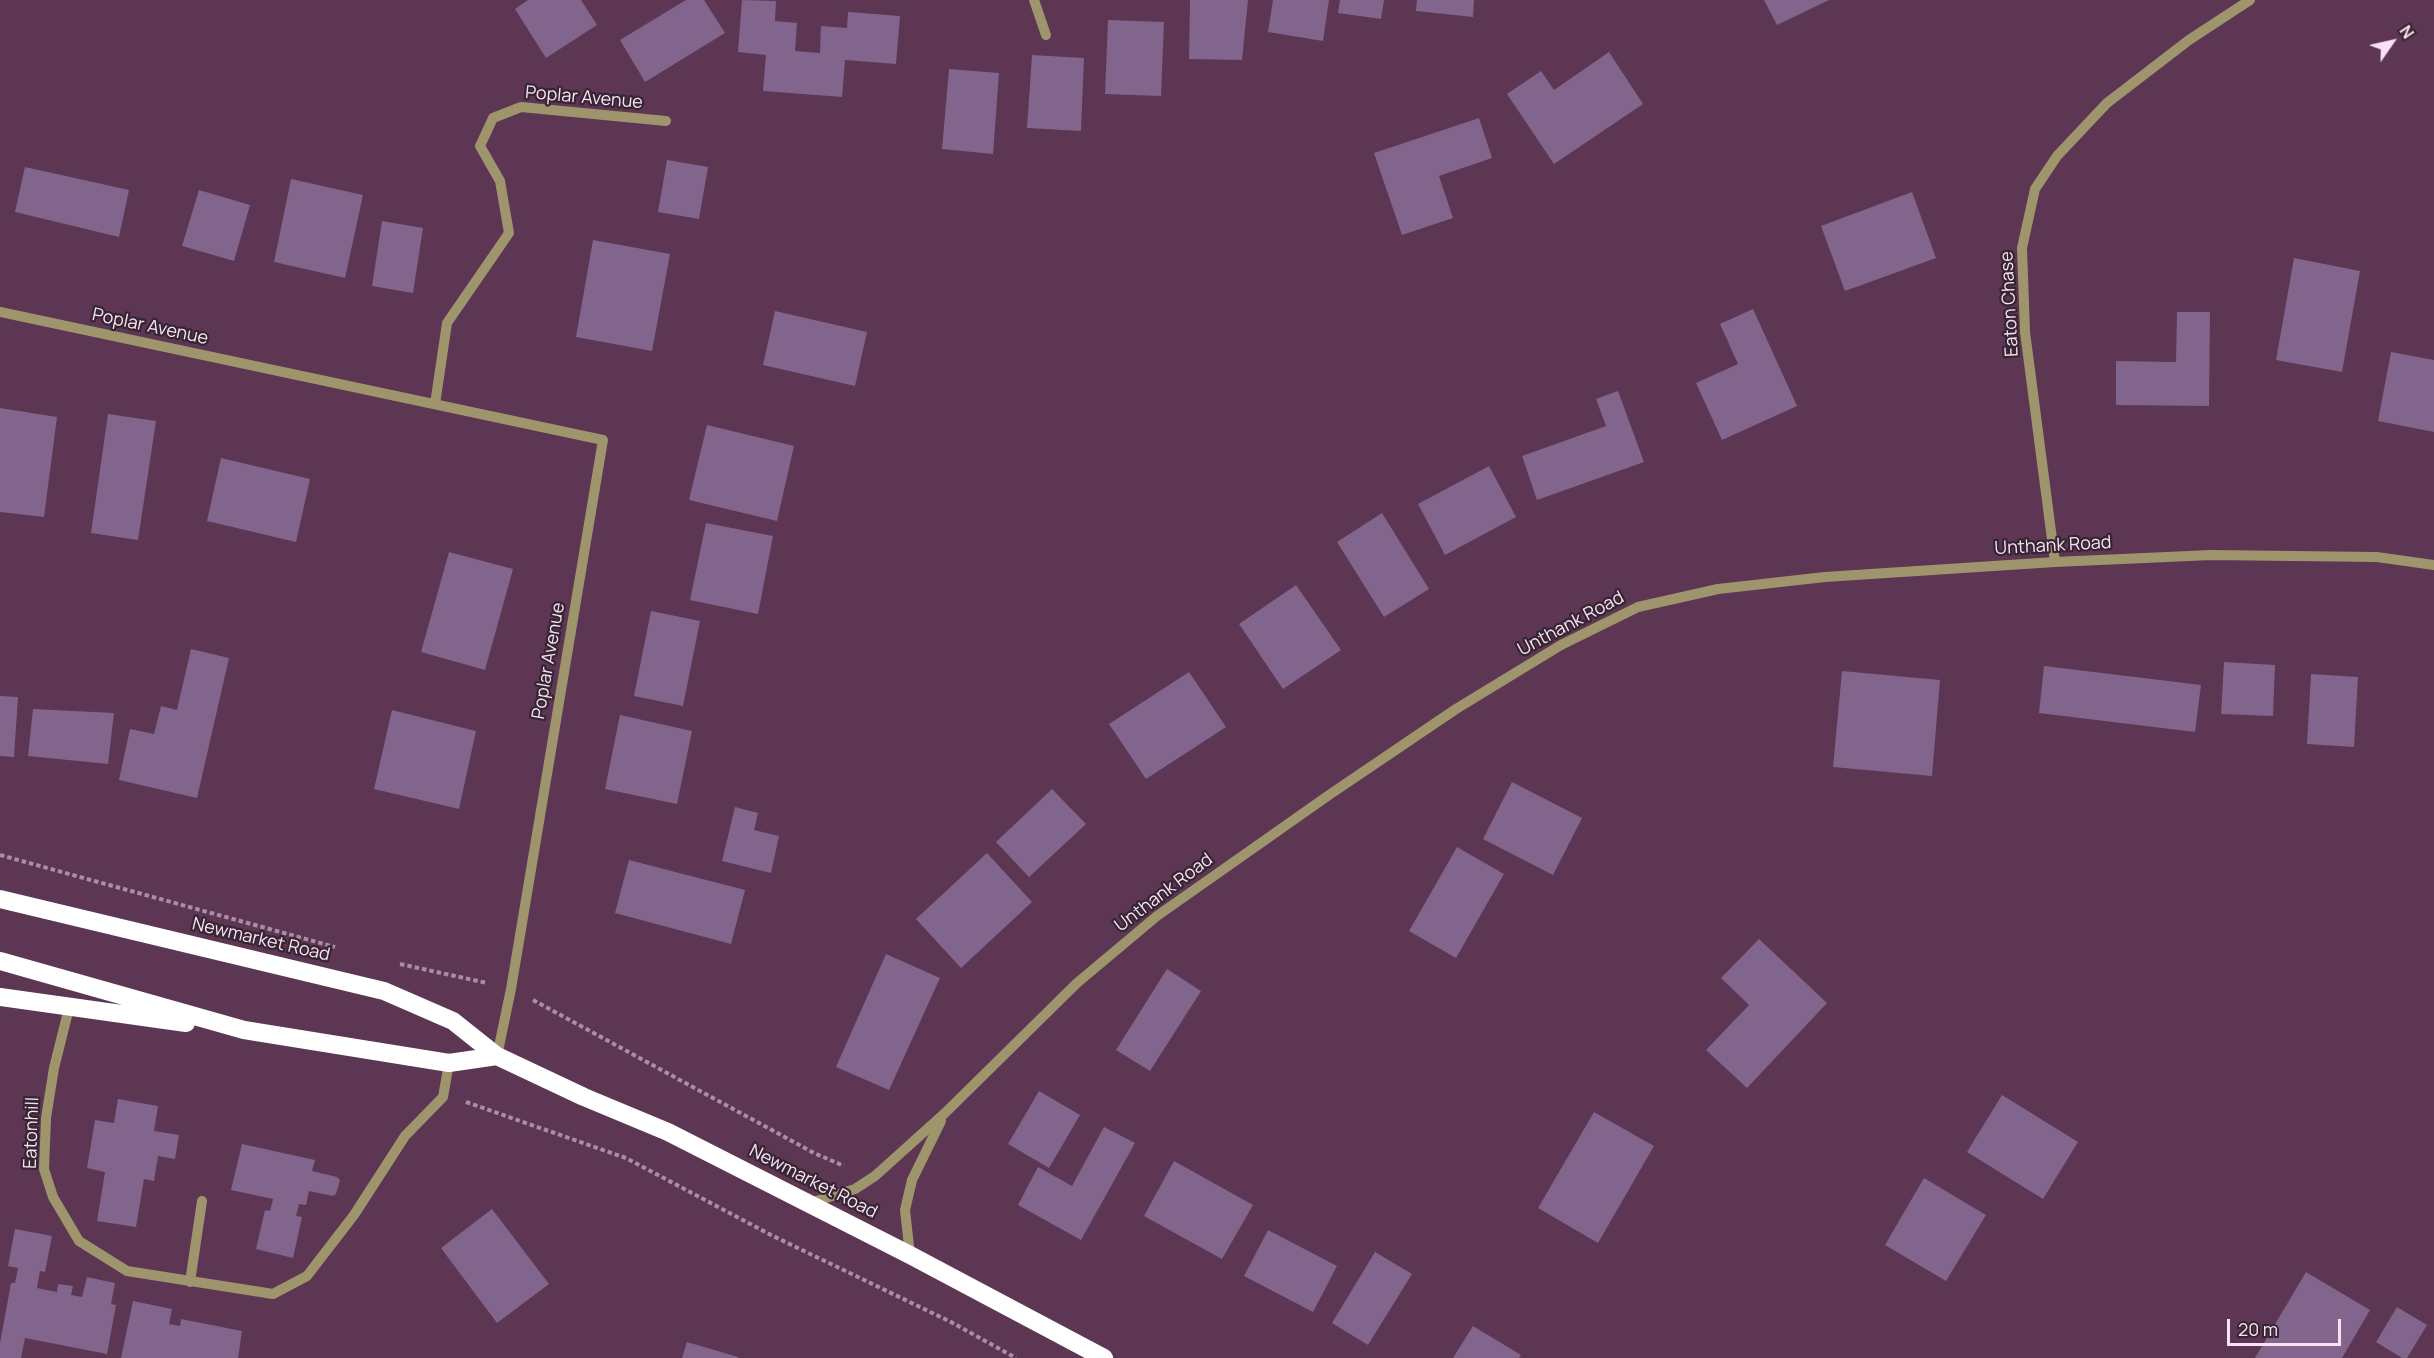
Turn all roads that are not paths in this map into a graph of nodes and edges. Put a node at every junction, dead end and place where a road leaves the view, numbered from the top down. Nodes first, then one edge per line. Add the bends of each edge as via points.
1 (1034, 0) edge
2 (2250, 0) edge
3 (1047, 35) dead end
4 (666, 121) dead end
5 (0, 312) edge
6 (435, 404) junction
7 (2055, 562) junction
8 (2434, 565) edge
9 (0, 899) edge
10 (0, 961) edge
11 (0, 997) edge
12 (69, 1008) junction
13 (244, 1030) junction
14 (497, 1056) junction
15 (449, 1063) junction
16 (945, 1113) junction
17 (202, 1201) dead end
18 (810, 1203) junction
19 (910, 1255) junction
20 (190, 1282) junction
21 (1104, 1358) edge

1 - 3 street
2 - 7 street, Eaton Chase via 2189,40 2107,103 2057,156 2035,189 2022,248 2025,332
4 - 6 street, Poplar Avenue via 521,107 493,118 480,146 500,181 509,233 447,323
5 - 6 street, Poplar Avenue
6 - 14 street, Poplar Avenue via 603,440 512,989
7 - 8 street, Unthank Road via 2211,555 2378,558
7 - 16 street, Unthank Road via 1825,577 1718,589 1638,608 1605,623 1456,709 1157,916 1077,982
9 - 14 highway, Newmarket Road via 384,992 453,1020
10 - 13 highway
11 - 12 highway
12 - 13 highway
12 - 20 street, Eatonhill via 46,1118 44,1169 53,1197 79,1241 127,1271
13 - 15 highway
14 - 15 highway
14 - 18 highway, Newmarket Road via 668,1132
15 - 20 street, Eatonhill via 443,1097 405,1136 354,1215 307,1276 273,1294
16 - 18 street, Unthank Road via 855,1189
16 - 19 street, Unthank Road via 912,1180 905,1210
17 - 20 street
18 - 19 highway, Newmarket Road
19 - 21 highway, Newmarket Road

